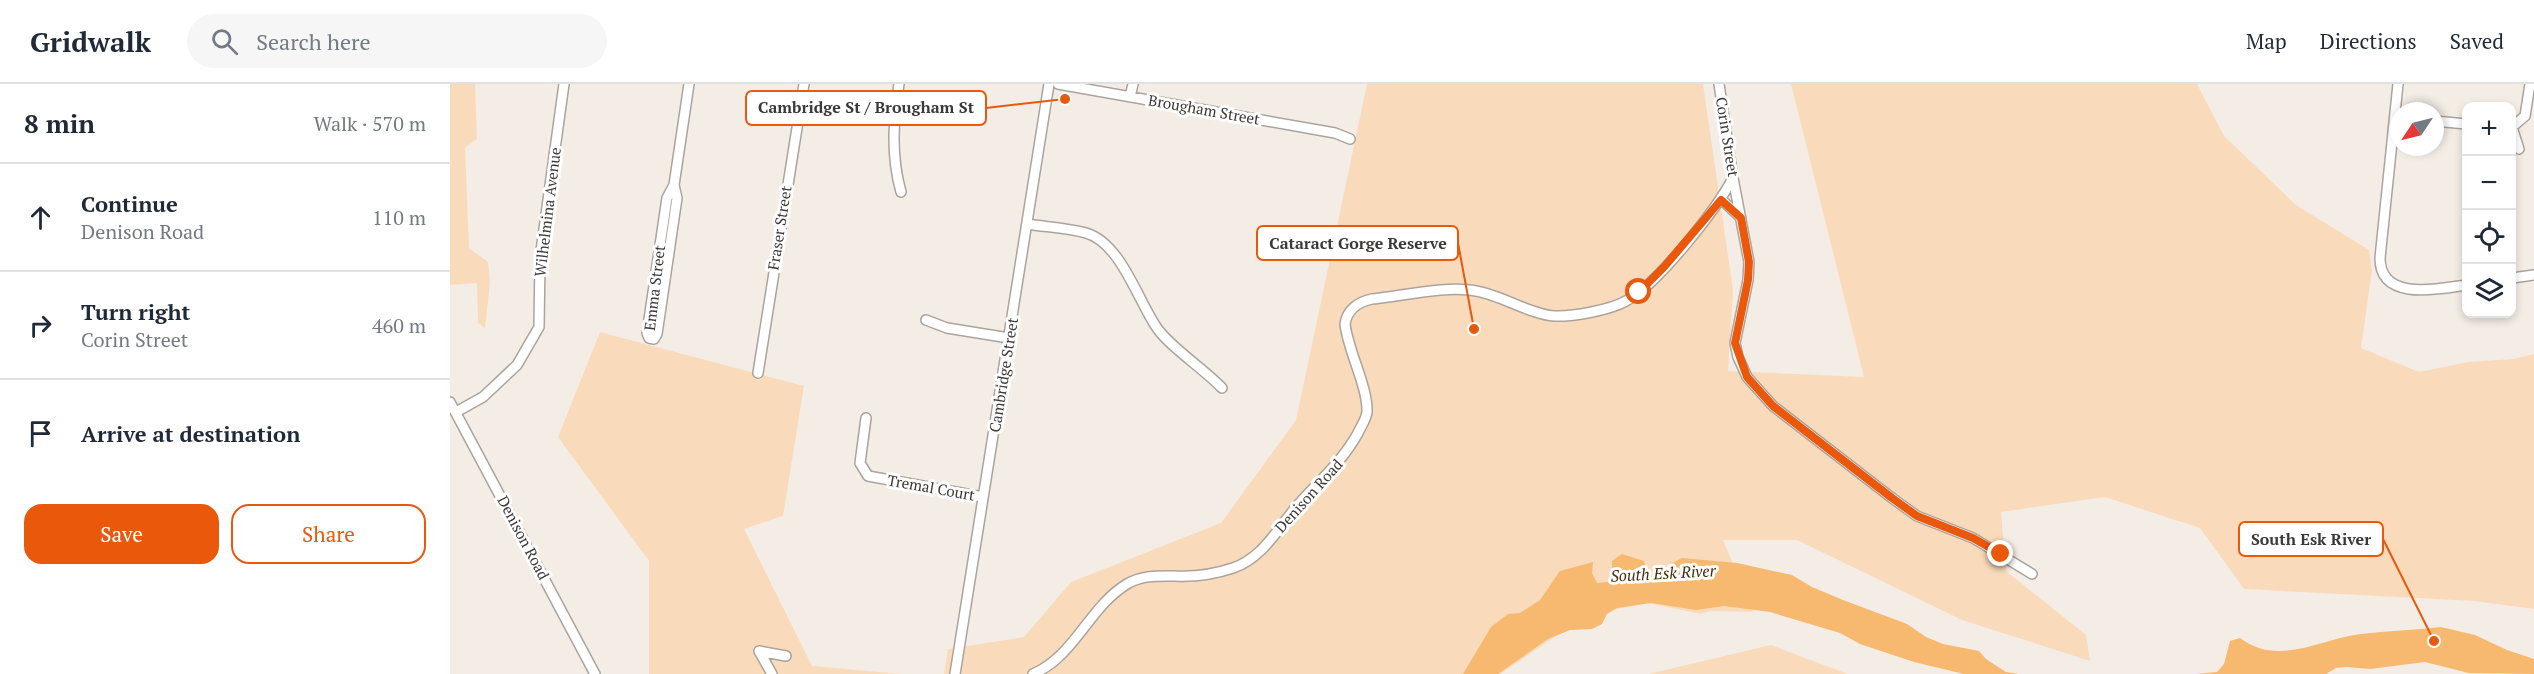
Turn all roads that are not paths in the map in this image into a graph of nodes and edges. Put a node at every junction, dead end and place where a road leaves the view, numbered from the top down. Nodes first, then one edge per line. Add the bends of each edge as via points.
1 (564, 84) edge
2 (689, 84) edge
3 (804, 84) edge
4 (899, 84) edge
5 (1046, 84) edge
6 (1058, 84) edge
7 (1133, 84) edge
8 (1719, 84) edge
9 (2398, 84) edge
10 (2530, 84) edge
11 (1130, 97) junction
12 (2397, 102) edge
13 (2444, 122) edge
14 (2462, 124) edge
15 (2516, 124) edge
16 (1350, 139) dead end
17 (2516, 140) edge
18 (2379, 147) dead end
19 (2390, 148) joint
20 (2519, 149) dead end
21 (1733, 178) junction
22 (674, 185) junction
23 (901, 192) dead end
24 (1721, 200) junction
25 (1741, 218) junction
26 (1027, 224) junction
27 (2534, 275) edge
28 (2516, 277) edge
29 (2462, 285) edge
30 (926, 320) dead end
31 (1009, 338) junction
32 (758, 373) dead end
33 (1222, 388) dead end
34 (450, 402) edge
35 (456, 412) junction
36 (866, 418) dead end
37 (983, 497) junction
38 (2032, 574) dead end
39 (786, 656) dead end
40 (954, 671) edge
41 (595, 674) edge
42 (772, 674) edge
43 (1033, 674) edge

1 - 35 street, Wilhelmina Avenue via 541,249 539,327 518,365 483,397
2 - 22 street, Emma Street
3 - 32 street, Fraser Street
4 - 23 street via 894,123 895,171
5 - 26 street, Cambridge Street
6 - 11 street, Brougham Street
7 - 11 street
8 - 21 street, Corin Street
9 - 12 street
10 - 15 street via 2525,116
11 - 16 street, Brougham Street via 1335,133
13 - 14 street
17 - 20 street
18 - 19 street
19 - 29 street via 2380,258 2386,277 2408,290
21 - 24 street, Denison Road
21 - 25 street, Corin Street
22 - 22 street, Emma Street via 677,198 654,339 647,333 667,198
24 - 25 street
24 - 43 street, Denison Road via 1639,292 1609,308 1554,316 1466,290 1372,299 1355,306 1346,316 1346,332 1366,415 1335,468 1248,562 1202,574 1148,576 1129,582 1108,597 1054,662
25 - 38 street, Corin Street via 1749,262 1735,343 1747,377 1759,392 1917,516 1973,538
26 - 31 street, Cambridge Street
26 - 33 street via 1086,233 1108,248 1125,269 1162,335
27 - 28 street
30 - 31 street via 947,328
31 - 37 street, Cambridge Street
34 - 35 street, Denison Road
35 - 41 street, Denison Road
36 - 37 street, Tremal Court via 860,463 868,476
37 - 40 street, Cambridge Street
39 - 42 street via 759,651

